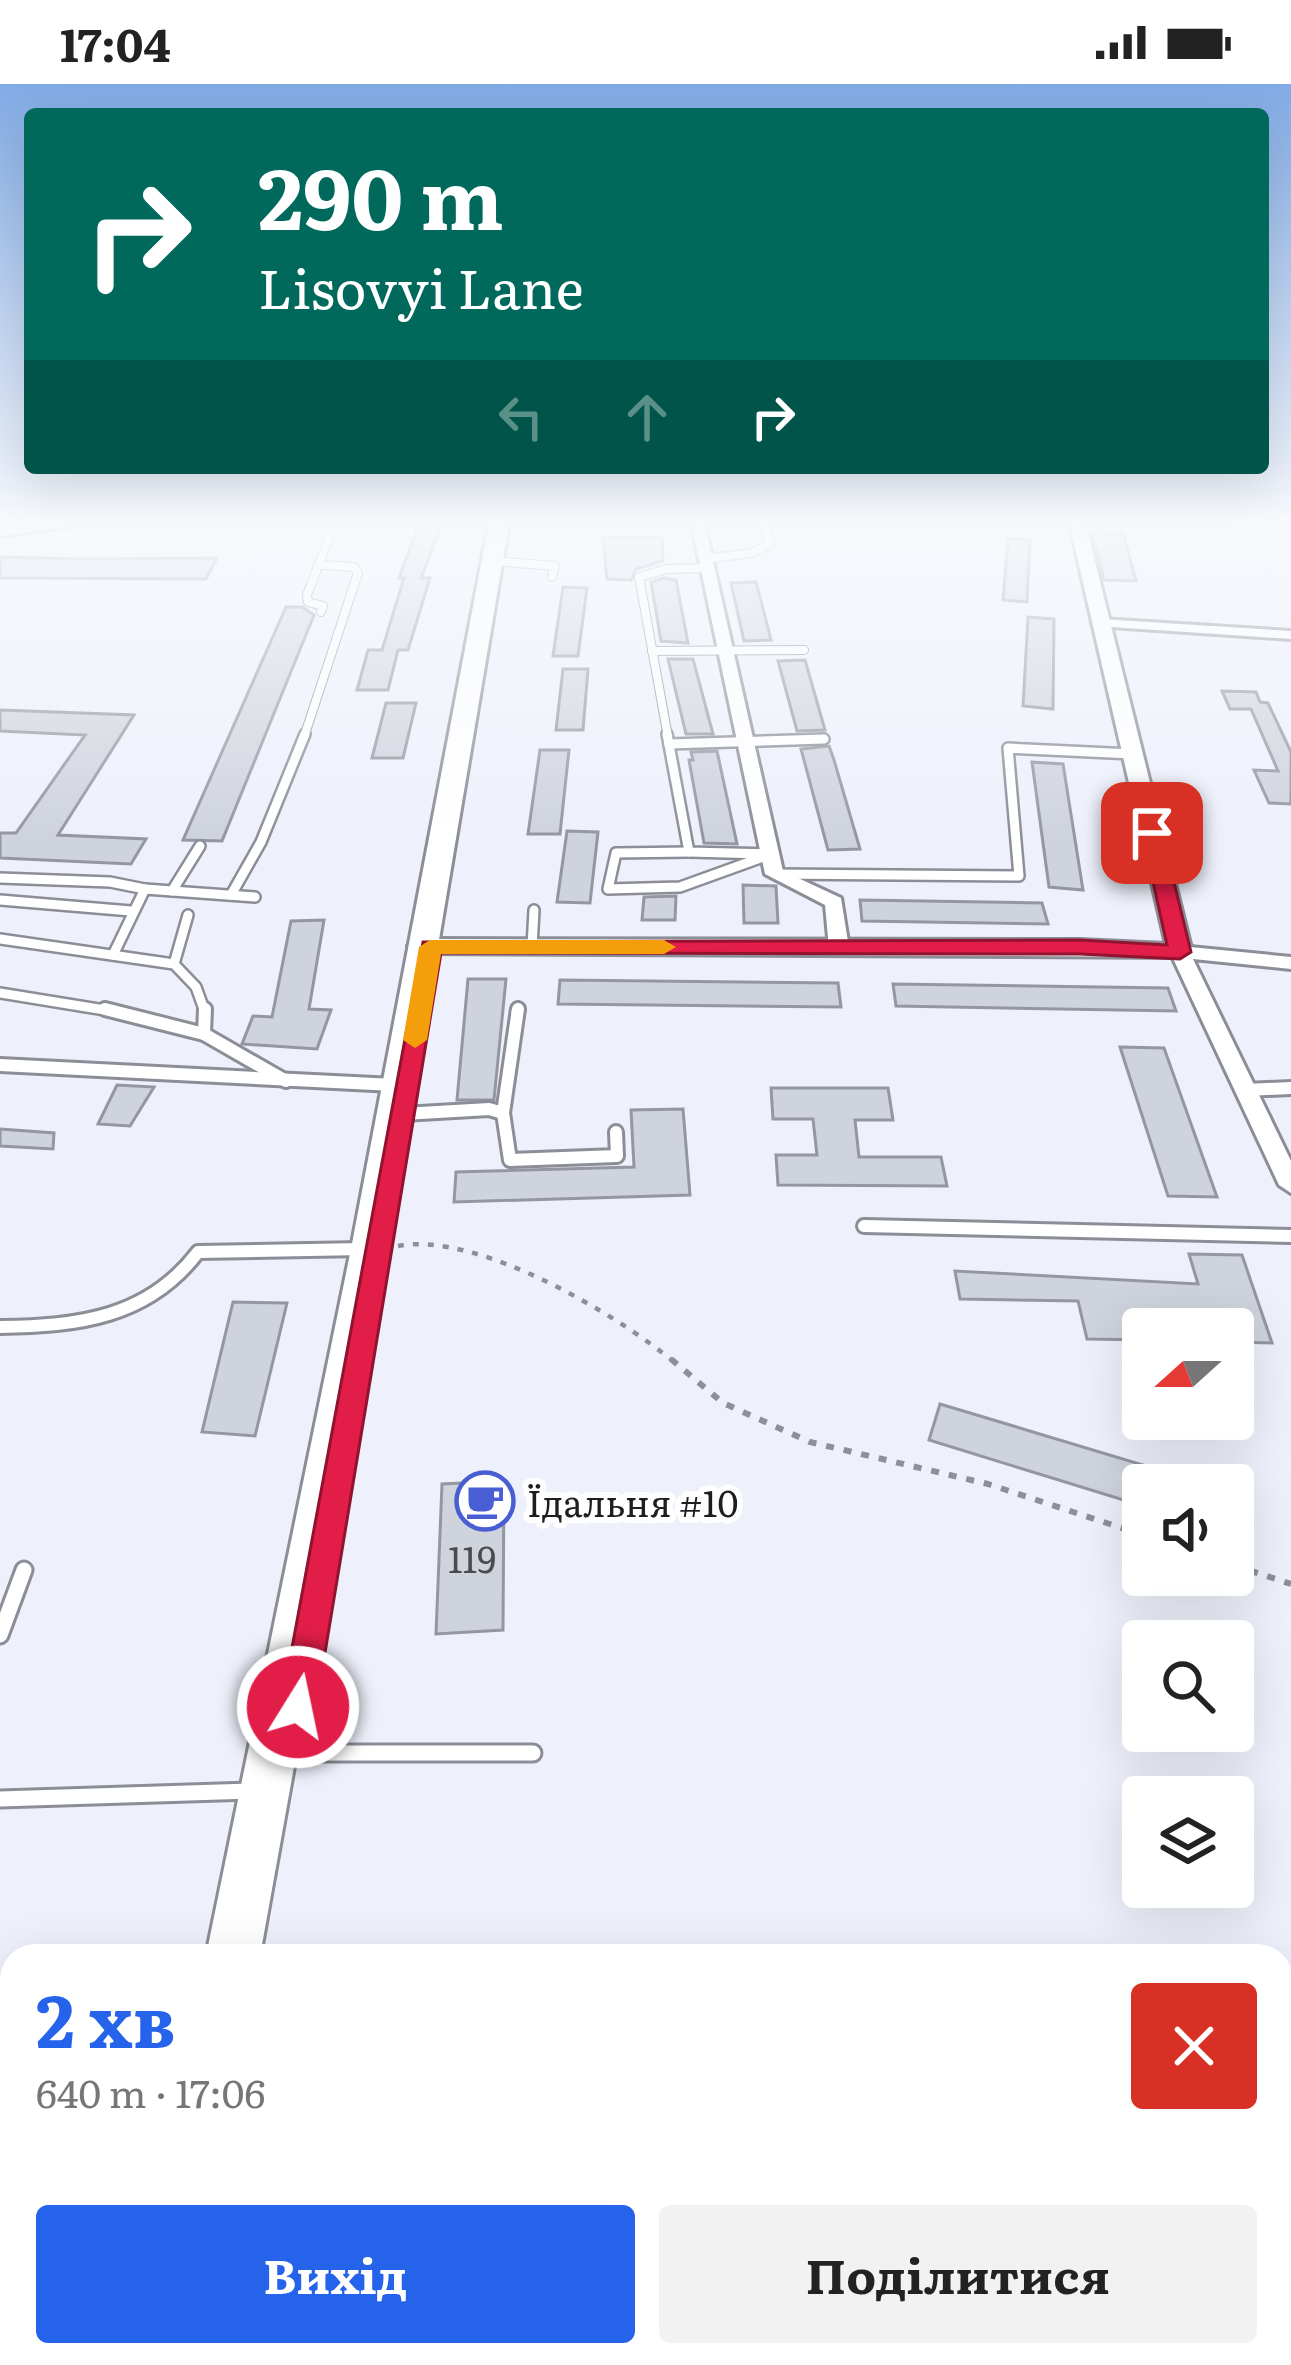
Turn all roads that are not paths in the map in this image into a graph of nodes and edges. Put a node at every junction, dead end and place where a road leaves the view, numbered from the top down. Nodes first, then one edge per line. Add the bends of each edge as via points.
1 (341, 623) edge
2 (486, 623) edge
3 (647, 623) edge
4 (719, 623) edge
5 (1101, 623) edge
6 (1108, 623) edge
7 (1291, 635) edge
8 (724, 649) junction
9 (652, 650) junction
10 (804, 650) dead end
11 (824, 739) dead end
12 (745, 742) junction
13 (669, 744) junction
14 (1132, 754) junction
15 (200, 846) dead end
16 (689, 852) junction
17 (770, 854) junction
18 (774, 874) junction
19 (0, 878) edge
20 (145, 889) junction
21 (172, 891) junction
22 (231, 895) junction
23 (255, 897) dead end
24 (0, 900) edge
25 (533, 910) dead end
26 (131, 911) junction
27 (188, 915) dead end
28 (0, 939) edge
29 (425, 947) junction
30 (532, 947) junction
31 (839, 947) junction
32 (1180, 952) junction
33 (113, 955) junction
34 (1291, 963) edge
35 (174, 964) junction
36 (0, 993) edge
37 (518, 1008) dead end
38 (204, 1034) junction
39 (0, 1065) edge
40 (287, 1082) junction
41 (1291, 1088) edge
42 (1246, 1090) junction
43 (399, 1100) junction
44 (503, 1113) junction
45 (616, 1132) dead end
46 (1291, 1185) edge
47 (864, 1226) dead end
48 (1291, 1236) edge
49 (375, 1249) junction
50 (0, 1327) edge
51 (24, 1570) dead end
52 (0, 1635) edge
53 (290, 1753) junction
54 (533, 1754) dead end
55 (265, 1790) junction
56 (0, 1799) edge
57 (235, 1944) edge
58 (256, 1944) edge

1 - 22 lane via 294,768
2 - 29 main road
3 - 9 lane
4 - 8 street
5 - 14 street
6 - 7 street
8 - 9 lane
8 - 10 lane
8 - 12 street
9 - 13 lane
11 - 12 lane
12 - 13 lane
12 - 17 street
13 - 16 lane
14 - 18 lane via 1008,748 1019,876
14 - 32 street
15 - 21 lane
16 - 17 lane
16 - 17 lane via 616,853 608,889 680,887
17 - 18 street
18 - 31 street via 834,902
19 - 20 lane
20 - 21 lane
20 - 26 lane
21 - 22 lane
22 - 23 lane
24 - 26 lane
25 - 30 lane
26 - 33 lane
27 - 35 lane
28 - 33 lane
29 - 30 street
29 - 43 main road
30 - 31 street
31 - 32 street
32 - 34 street
32 - 42 street
33 - 35 lane
35 - 38 lane via 209,1011
36 - 38 lane
37 - 44 lane
38 - 40 lane
39 - 40 lane
40 - 43 lane
41 - 42 lane
42 - 46 street
43 - 44 lane
43 - 49 main road
44 - 45 lane via 510,1160 617,1156
47 - 48 lane
49 - 50 lane via 198,1252 182,1277 138,1305 76,1327
49 - 53 main road
49 - 55 main road
51 - 52 lane
53 - 54 lane
53 - 58 main road
55 - 56 lane
55 - 57 main road

